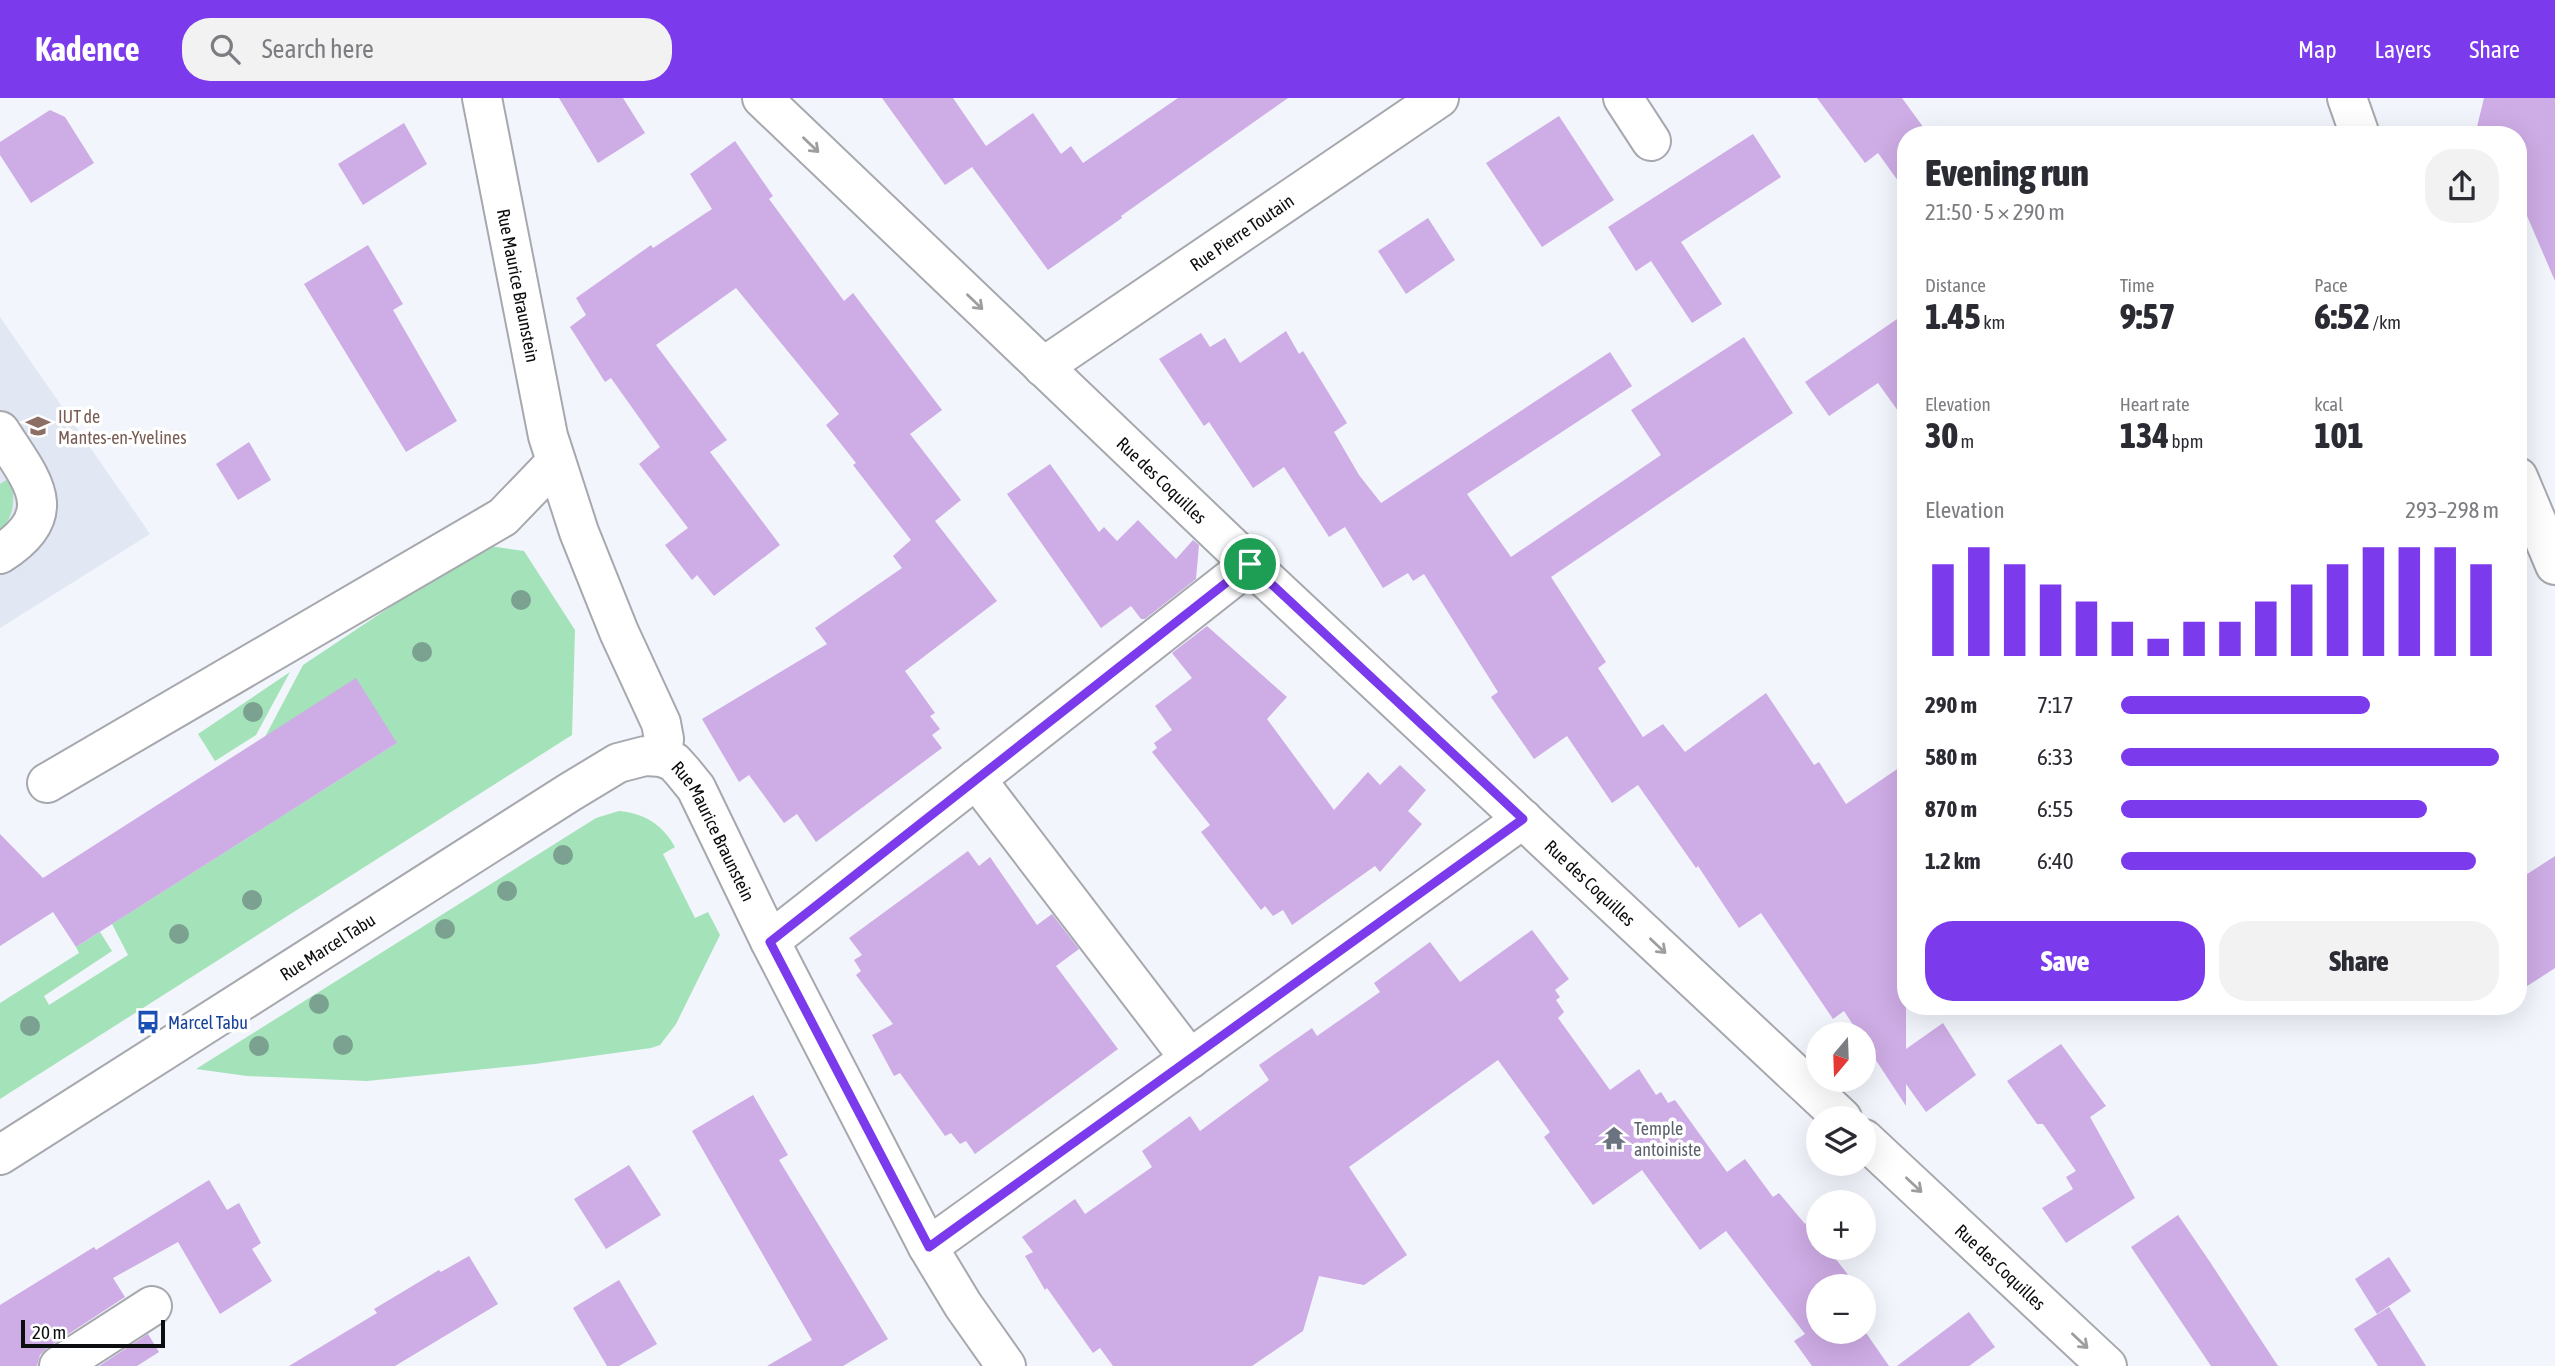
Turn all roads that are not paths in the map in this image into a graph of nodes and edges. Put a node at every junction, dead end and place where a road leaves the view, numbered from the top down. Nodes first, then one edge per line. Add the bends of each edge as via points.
1 (482, 98) edge
2 (762, 98) edge
3 (1439, 98) edge
4 (1623, 98) edge
5 (2347, 98) edge
6 (2357, 126) edge
7 (1651, 141) dead end
8 (1043, 367) junction
9 (0, 431) edge
10 (556, 462) junction
11 (2527, 498) edge
12 (0, 554) edge
13 (1250, 564) junction
14 (2555, 565) edge
15 (662, 757) junction
16 (976, 779) junction
17 (47, 783) dead end
18 (1523, 819) junction
19 (770, 942) junction
20 (1190, 1059) junction
21 (1829, 1106) edge
22 (1876, 1150) edge
23 (0, 1155) edge
24 (929, 1247) junction
25 (152, 1306) dead end
26 (59, 1366) edge
27 (1006, 1366) edge
28 (2106, 1366) edge

1 - 10 street, Rue Maurice Braunstein
2 -> 8 street, Rue des Coquilles
3 - 8 street, Rue Pierre Toutain
4 - 7 street
5 - 6 street
8 - 13 street, Rue des Coquilles
9 - 12 street via 37,495 37,509 27,533
10 - 15 street, Rue Maurice Braunstein via 619,632 661,723
10 - 17 street via 503,517
11 - 14 street
13 - 16 street
13 - 18 street, Rue des Coquilles
15 - 19 street, Rue Maurice Braunstein via 674,762 696,789
15 - 23 street, Rue Marcel Tabu via 624,761 582,785
16 - 19 street
16 - 20 street
18 - 20 street
18 -> 21 street, Rue des Coquilles
19 - 24 street, Rue Maurice Braunstein
20 - 24 street
22 -> 28 street, Rue des Coquilles
24 - 27 street, Rue Maurice Braunstein
25 - 26 street

